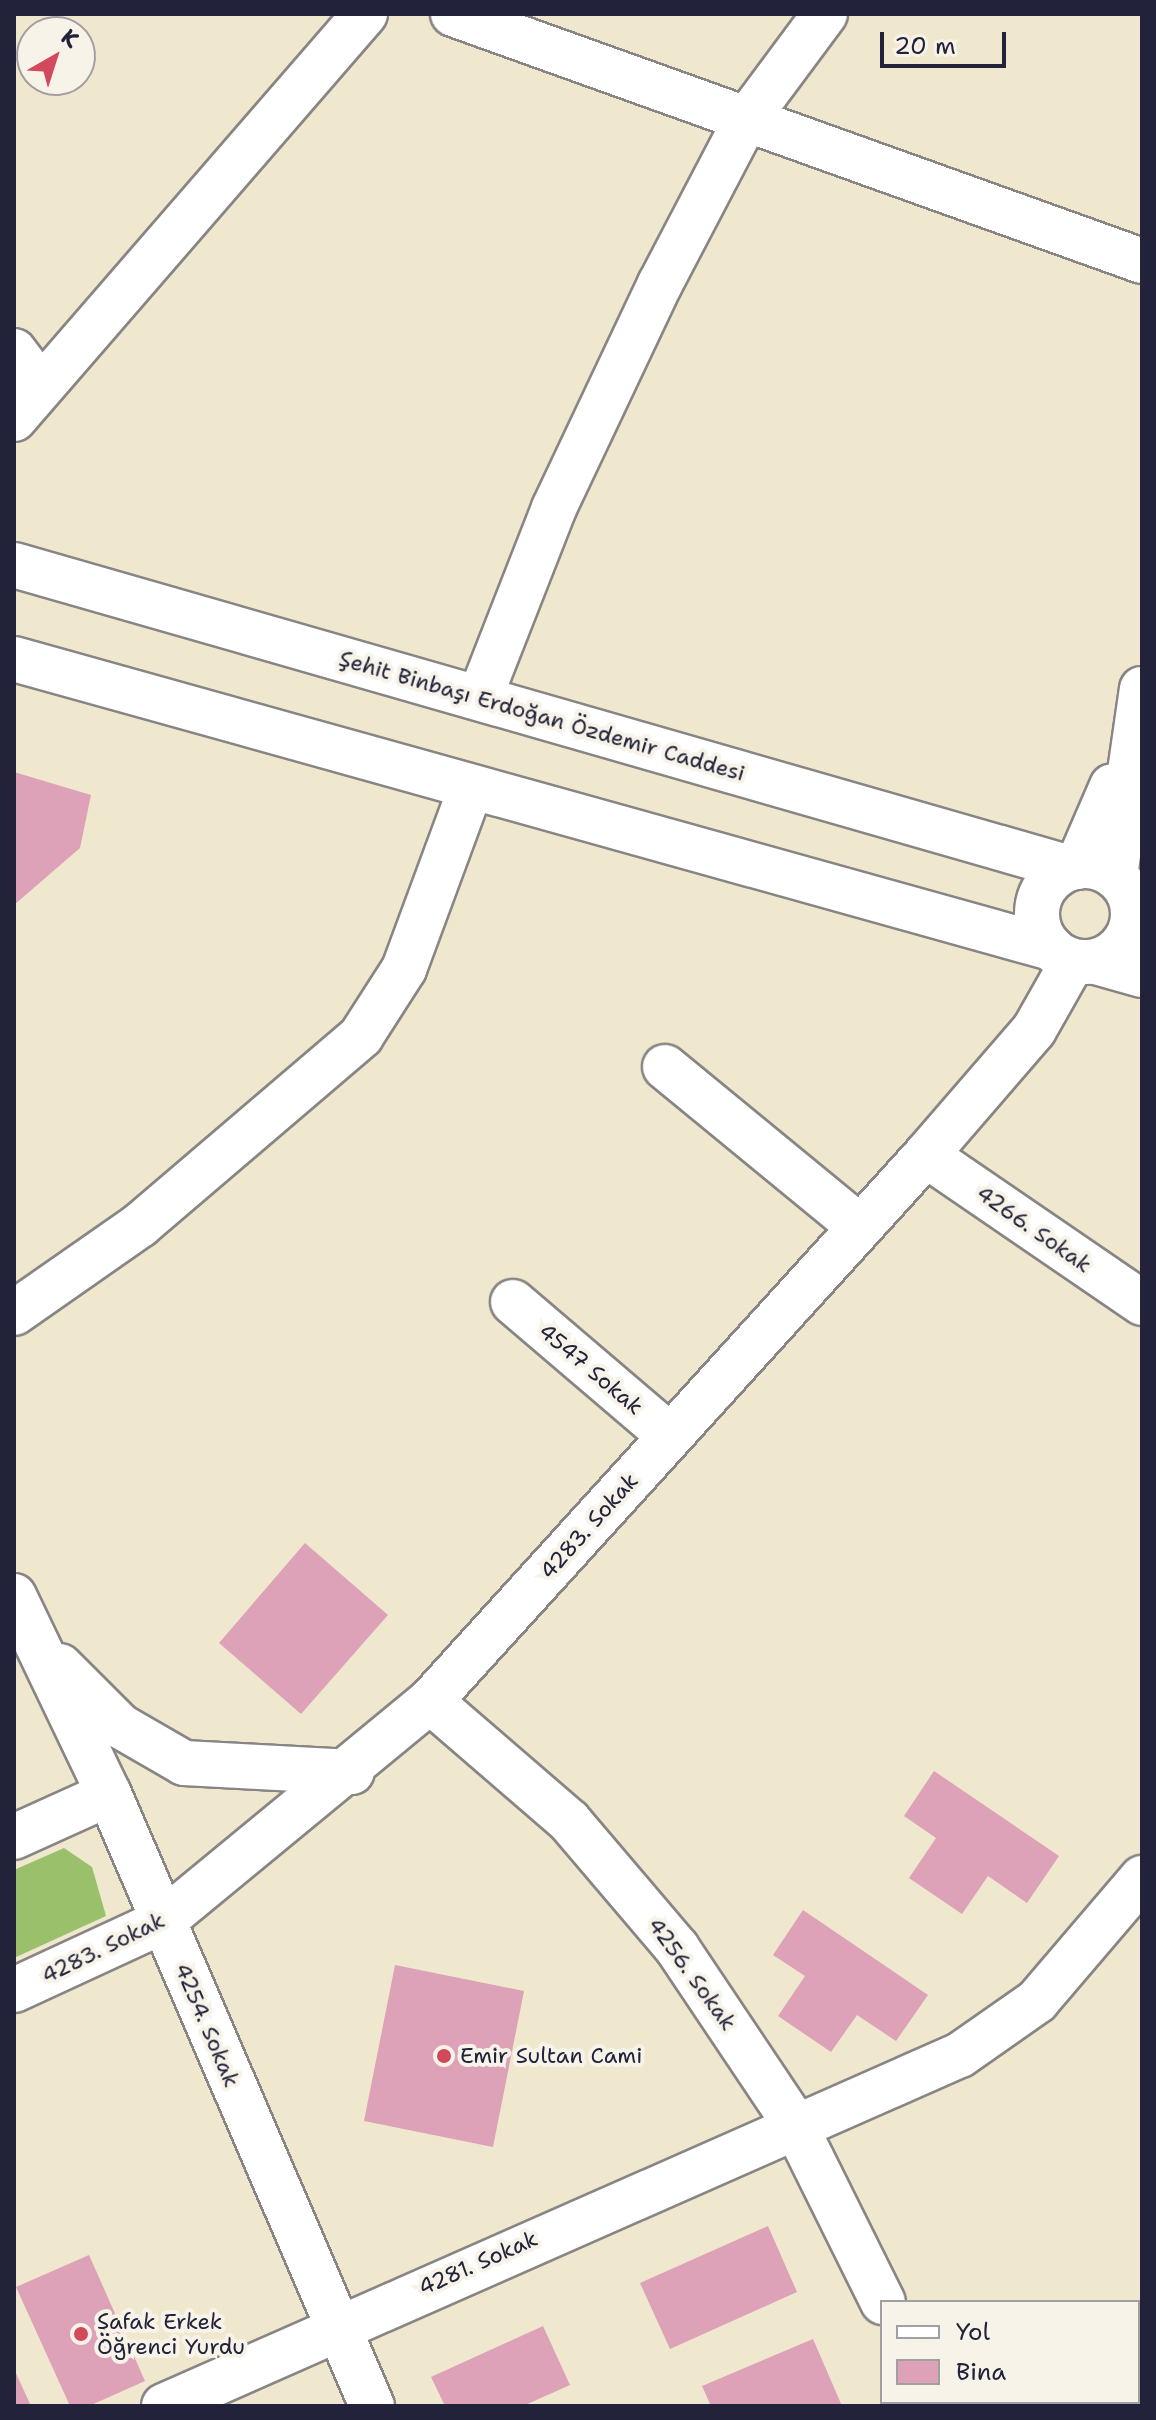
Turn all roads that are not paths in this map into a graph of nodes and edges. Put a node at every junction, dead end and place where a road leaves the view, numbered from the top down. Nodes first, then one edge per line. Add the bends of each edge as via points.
1 (365, 14) edge
2 (453, 14) edge
3 (825, 14) edge
4 (744, 123) junction
5 (1142, 261) edge
6 (27, 368) edge
7 (14, 419) edge
8 (14, 565) edge
9 (14, 659) edge
10 (480, 697) junction
11 (1140, 709) edge
12 (471, 788) junction
13 (1105, 876) edge
14 (1073, 957) junction
15 (1142, 975) edge
16 (665, 1067) dead end
17 (926, 1155) junction
18 (856, 1224) junction
19 (513, 1302) dead end
20 (1142, 1303) edge
21 (14, 1313) edge
22 (670, 1436) junction
23 (14, 1596) edge
24 (38, 1645) junction
25 (430, 1701) junction
26 (352, 1772) junction
27 (109, 1794) junction
28 (14, 1837) edge
29 (1136, 1898) edge
30 (163, 1921) junction
31 (14, 1990) edge
32 (794, 2123) junction
33 (882, 2300) edge
34 (337, 2326) junction
35 (164, 2406) edge
36 (372, 2406) edge

1 - 6 street
2 - 4 street
3 - 4 street
4 - 5 street
4 - 10 street via 554,508
6 - 7 street
8 - 10 street, Şehit Binbaşı Erdoğan Özdemir Caddesi
9 - 12 street
10 - 13 street, Şehit Binbaşı Erdoğan Özdemir Caddesi
11 - 13 street
12 - 14 street
12 - 21 street via 409,957 361,1036 140,1225
13 - 14 street via 1132,902 1130,933
13 - 14 street via 1055,876 1038,903
14 - 15 street
14 - 17 street, 4283. Sokak via 1034,1030
16 - 18 street
17 - 18 street, 4283. Sokak
17 - 20 street, 4266. Sokak
18 - 22 street, 4283. Sokak
19 - 22 street, 4547 Sokak
22 - 25 street, 4283. Sokak
23 - 24 street, 4254. Sokak
24 - 26 street via 120,1726 184,1763
24 - 27 street, 4254. Sokak
25 - 26 street, 4283. Sokak
25 - 32 street, 4256. Sokak via 569,1821 677,1948
26 - 30 street, 4283. Sokak
27 - 28 street
27 - 30 street, 4254. Sokak
29 - 32 street, 4281. Sokak via 1037,2001 960,2055
30 - 31 street, 4283. Sokak
30 - 34 street, 4254. Sokak
32 - 33 street, 4256. Sokak
32 - 34 street, 4281. Sokak
34 - 35 street, 4281. Sokak
34 - 36 street, 4254. Sokak

